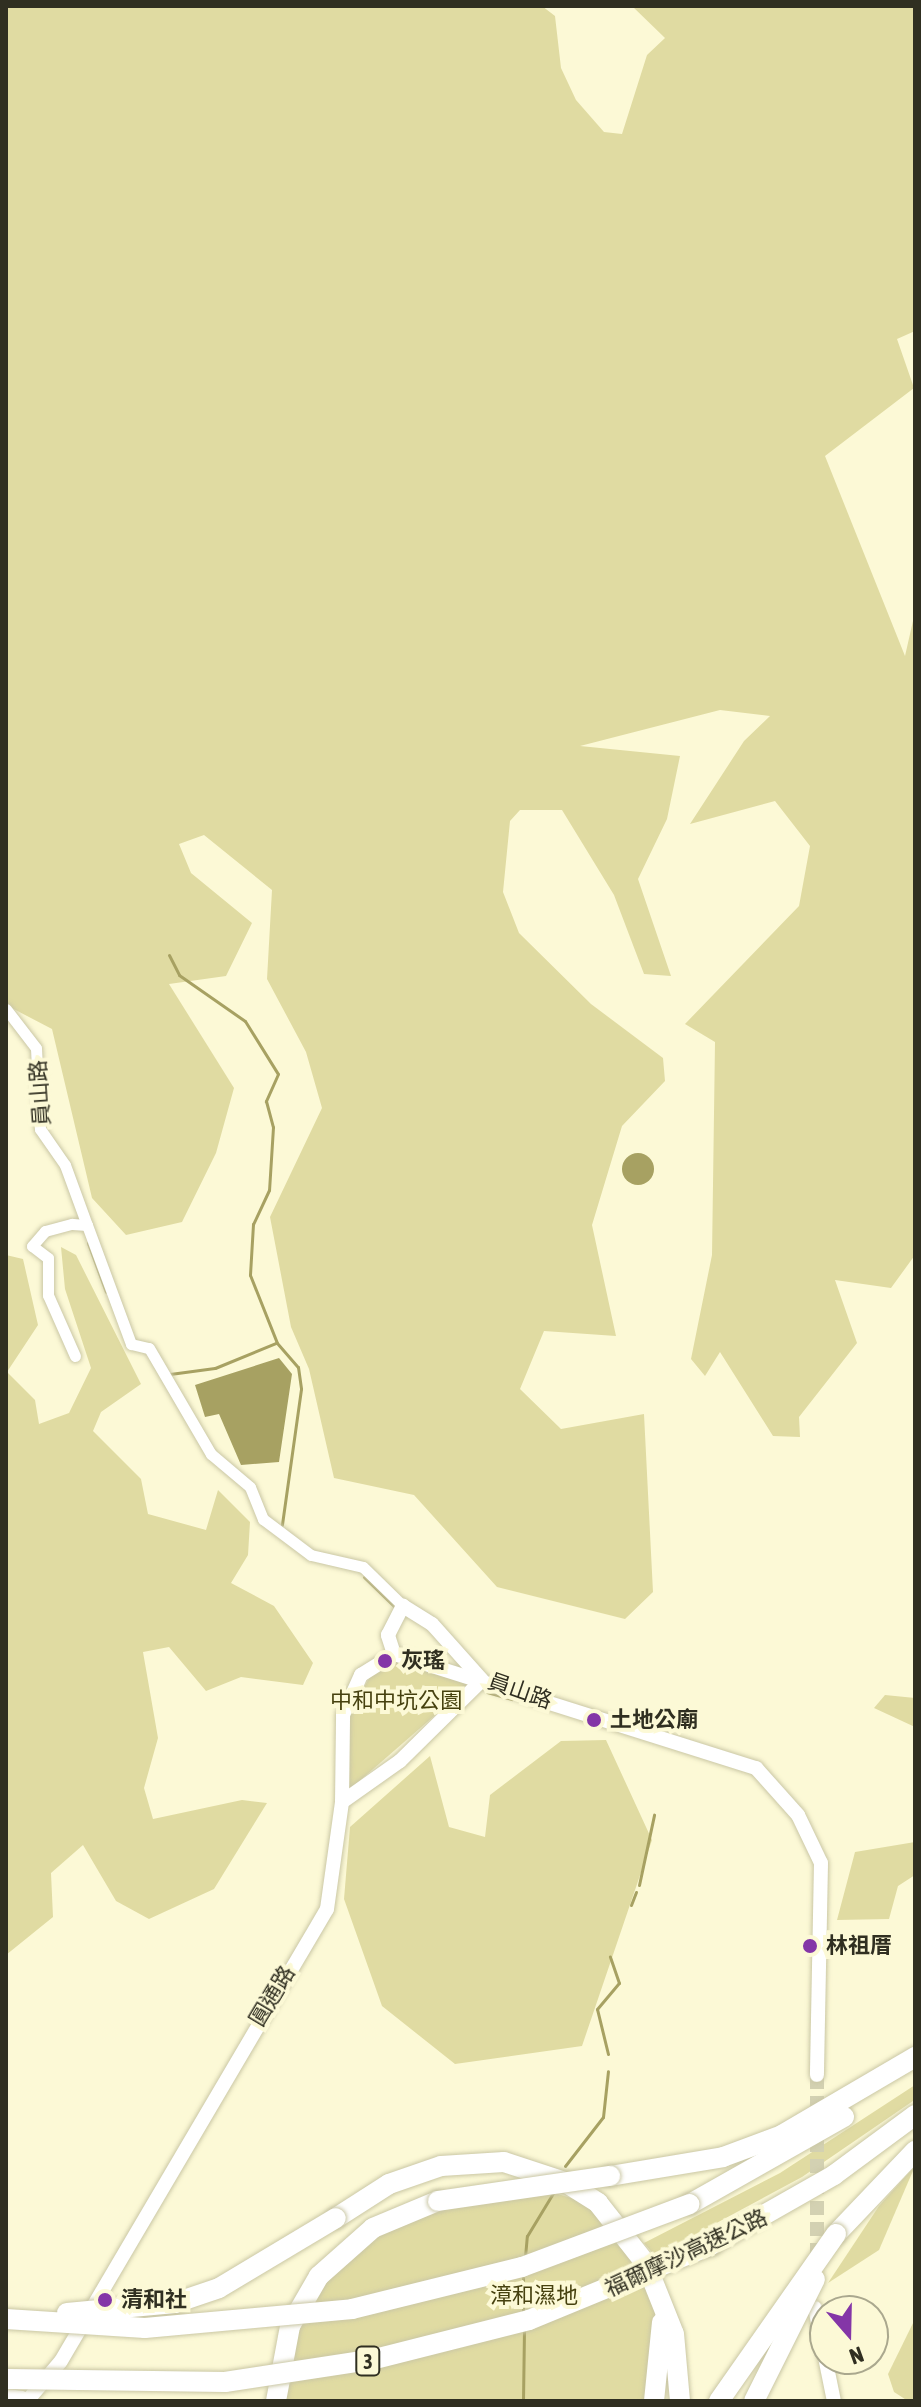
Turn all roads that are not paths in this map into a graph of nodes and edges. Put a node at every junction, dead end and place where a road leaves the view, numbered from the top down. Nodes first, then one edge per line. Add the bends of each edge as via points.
1 (6, 1009) edge
2 (87, 1225) junction
3 (75, 1356) dead end
4 (401, 1609) junction
5 (390, 1657) junction
6 (482, 1680) junction
7 (342, 1802) junction
8 (915, 2057) edge
9 (915, 2065) edge
10 (817, 2075) tunnel mouth
11 (915, 2115) edge
12 (915, 2151) edge
13 (840, 2236) junction
14 (658, 2294) junction
15 (6, 2316) edge
16 (829, 2375) edge
17 (6, 2379) edge
18 (6, 2399) edge
19 (25, 2401) edge
20 (276, 2401) edge
21 (654, 2401) edge
22 (680, 2401) edge
23 (719, 2401) edge
24 (754, 2401) edge
25 (834, 2401) edge

1 - 2 street, 員山路 via 36,1048 40,1129 65,1165
2 - 3 street via 45,1231 32,1246 48,1258 48,1295
2 - 4 street, 員山路 via 131,1344 149,1348 211,1454 250,1487 263,1519 311,1555 363,1567
4 - 5 street via 388,1635
4 - 6 street, 員山路 via 432,1624
5 - 6 street
5 - 7 street, 圓通路 via 361,1675 347,1699
6 - 7 street via 400,1761
6 - 10 street, 員山路 via 756,1768 798,1815 821,1863
7 - 19 street, 圓通路 via 327,1909 61,2361
8 - 20 highway, bridge via 782,2135 723,2157 438,2201 373,2228 319,2276 290,2326
9 - 15 highway, 福爾摩沙高速公路, bridge via 818,2134 690,2204 522,2267 352,2309 145,2328
11 - 17 highway, 福爾摩沙高速公路 / 3, bridge via 834,2175 711,2245 529,2320 375,2359 225,2382
12 - 13 highway
13 - 23 highway, bridge
13 - 24 highway, bridge via 808,2288
14 - 15 highway, bridge via 634,2246 598,2203 565,2182 504,2162 421,2172 251,2273 175,2303
14 - 21 highway via 662,2367
14 - 22 highway via 678,2353
16 - 25 street
18 - 19 highway

